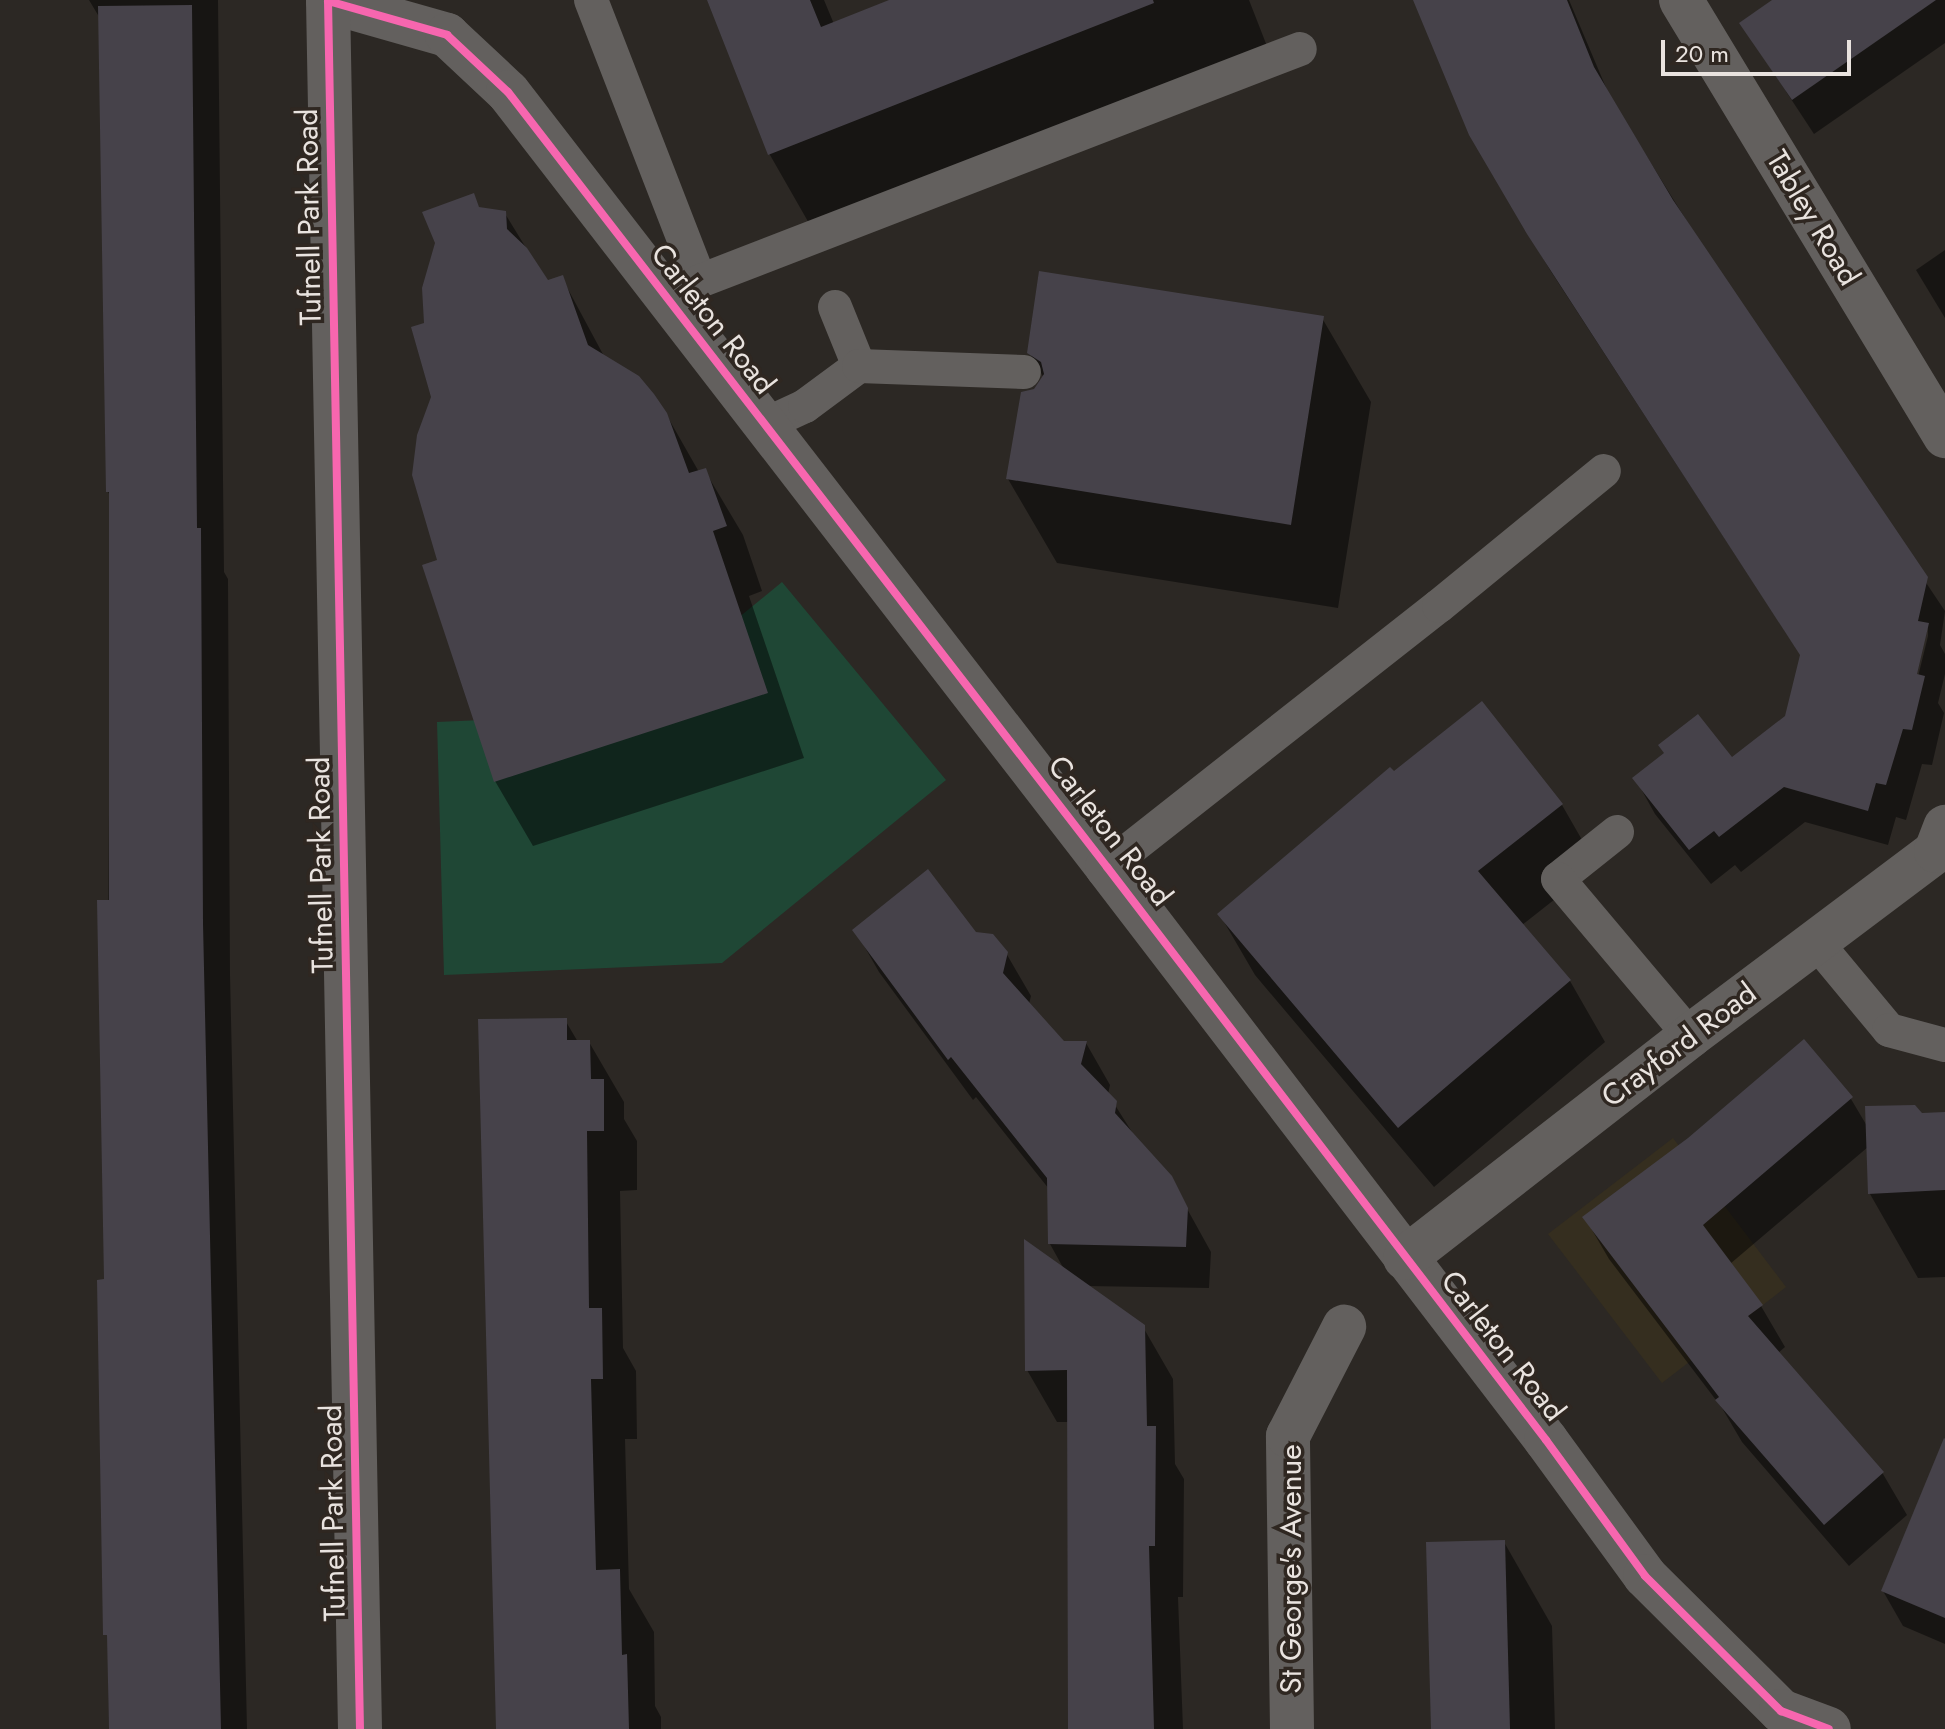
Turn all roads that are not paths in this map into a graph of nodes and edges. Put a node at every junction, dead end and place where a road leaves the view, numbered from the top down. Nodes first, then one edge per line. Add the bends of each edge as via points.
1 (328, 0) edge
2 (591, 0) edge
3 (1681, 0) edge
4 (1300, 49) dead end
5 (835, 307) dead end
6 (859, 366) junction
7 (1024, 372) dead end
8 (764, 425) junction
9 (1945, 436) edge
10 (1604, 471) dead end
11 (1945, 827) edge
12 (1617, 832) dead end
13 (1107, 867) junction
14 (1816, 942) junction
15 (1690, 1036) junction
16 (1945, 1045) edge
17 (1405, 1258) junction
18 (1344, 1327) dead end
19 (360, 1729) edge
20 (1292, 1729) edge
21 (1829, 1729) edge

1 - 8 street, Carleton Road via 447,35 508,92
1 - 19 street, Tufnell Park Road
2 - 4 lane via 700,281
3 - 9 street, Tabley Road
5 - 6 lane
6 - 7 lane
6 - 8 lane via 805,406
8 - 13 street, Carleton Road
10 - 13 lane
11 - 14 street, Crayford Road via 1936,851
12 - 15 lane via 1558,879
13 - 17 street, Carleton Road
14 - 15 street, Crayford Road
14 - 16 lane via 1889,1030
15 - 17 street, Crayford Road
17 - 21 street, Carleton Road via 1645,1576 1781,1711
18 - 20 street, St George's Avenue via 1288,1436

